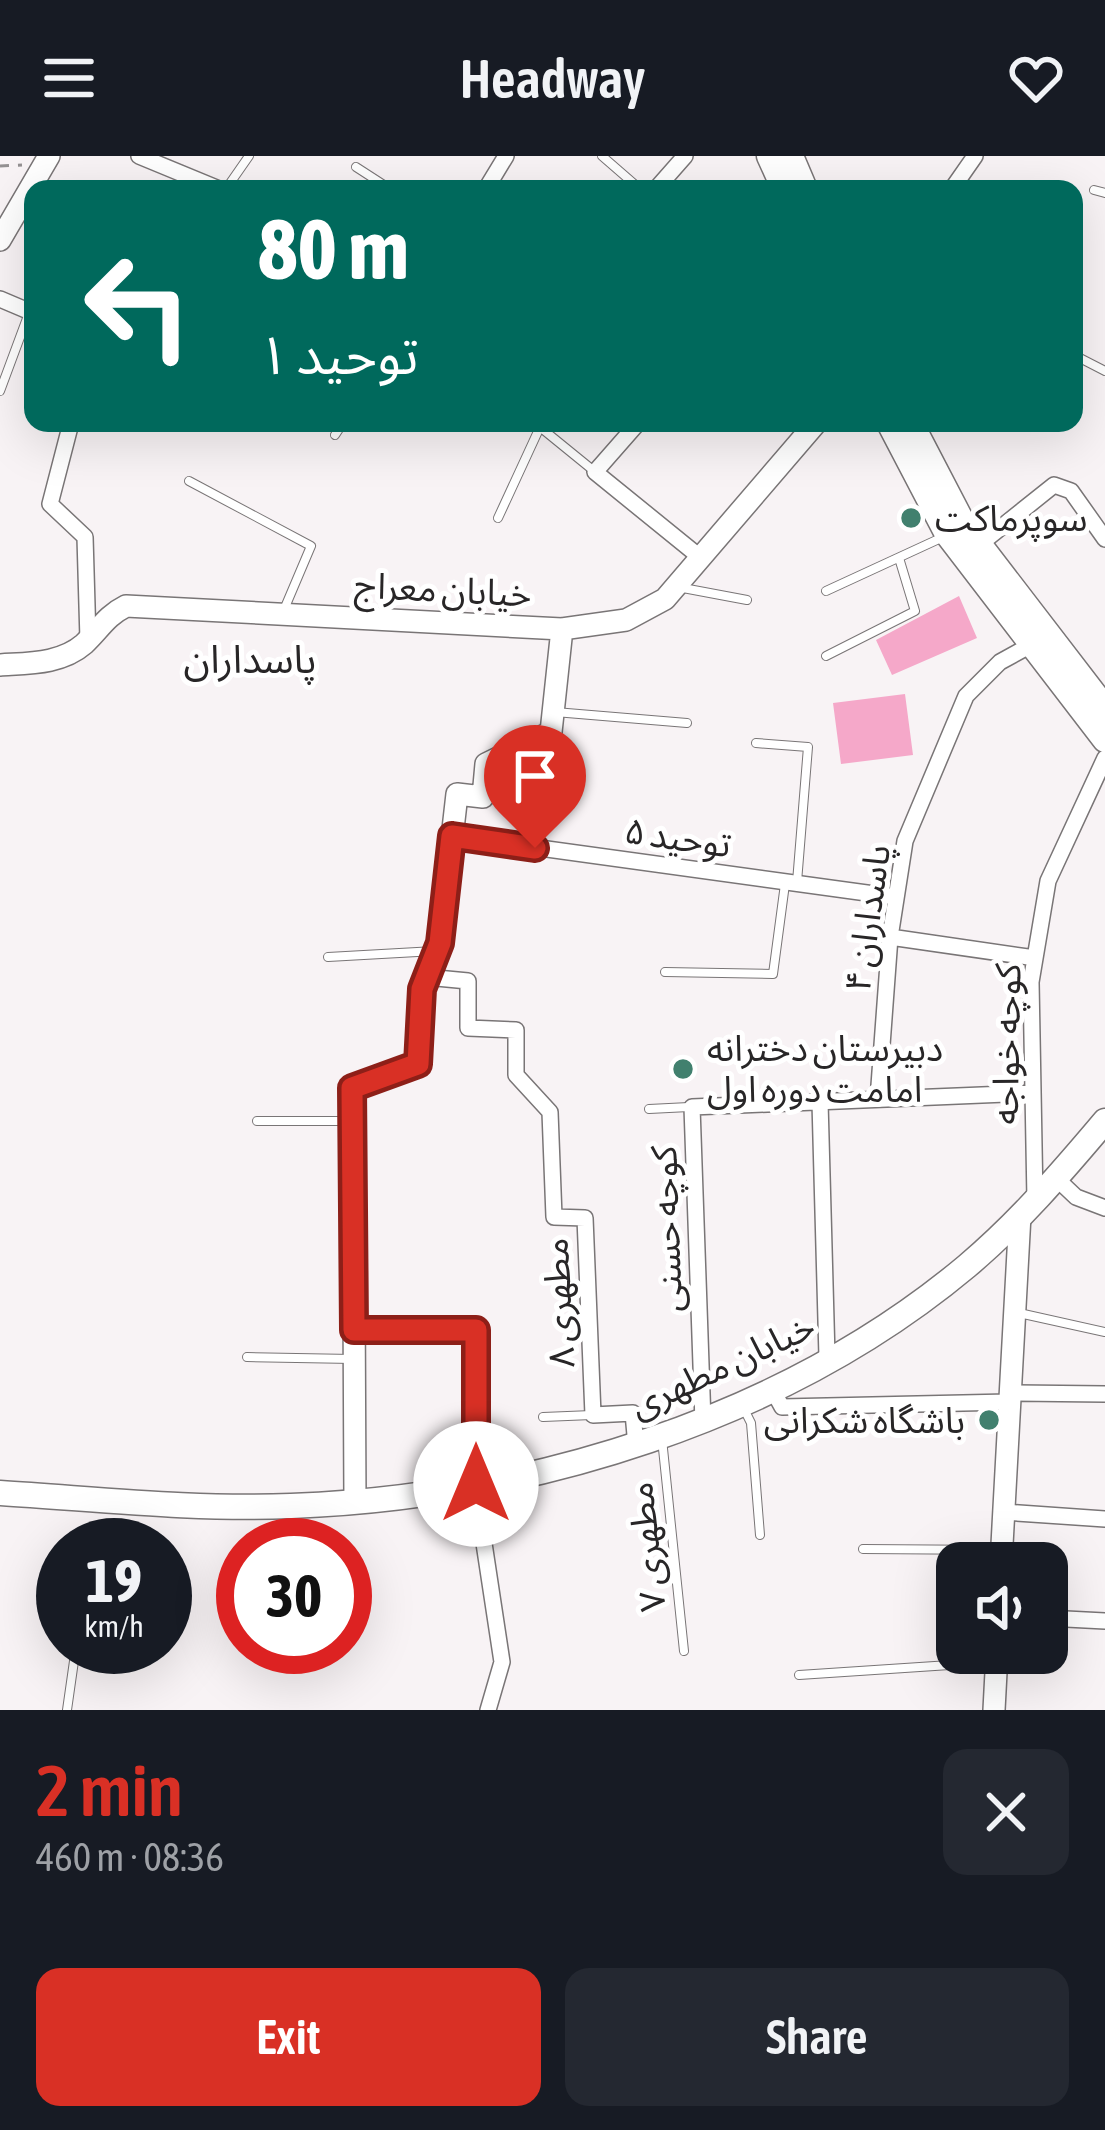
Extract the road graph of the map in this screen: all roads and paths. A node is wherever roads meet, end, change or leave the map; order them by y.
1 (139, 156) edge
2 (248, 156) edge
3 (602, 156) edge
4 (685, 156) edge
5 (47, 160) edge
6 (0, 166) edge
7 (356, 167) dead end
8 (200, 180) edge
9 (230, 180) edge
10 (376, 180) edge
11 (630, 180) edge
12 (664, 180) edge
13 (24, 201) edge
14 (0, 240) edge
15 (24, 330) edge
16 (0, 392) edge
17 (68, 432) edge
18 (337, 432) edge
19 (535, 432) edge
20 (546, 432) edge
21 (630, 432) edge
22 (808, 432) edge
23 (895, 432) edge
24 (916, 432) edge
25 (335, 435) dead end
26 (595, 472) junction
27 (189, 481) dead end
28 (498, 518) dead end
29 (947, 533) junction
30 (1105, 538) edge
31 (979, 545) junction
32 (700, 558) junction
33 (899, 558) junction
34 (676, 586) junction
35 (826, 591) dead end
36 (747, 600) dead end
37 (282, 613) junction
38 (562, 629) junction
39 (88, 640) junction
40 (1031, 645) junction
41 (826, 656) dead end
42 (0, 665) edge
43 (1105, 708) edge
44 (553, 711) junction
45 (687, 723) dead end
46 (1105, 740) edge
47 (756, 743) dead end
48 (1105, 758) edge
49 (452, 836) junction
50 (791, 883) junction
51 (896, 898) junction
52 (890, 938) junction
53 (436, 951) junction
54 (328, 957) dead end
55 (1035, 958) junction
56 (665, 972) dead end
57 (427, 977) junction
58 (1034, 1093) junction
59 (878, 1099) junction
60 (820, 1102) junction
61 (692, 1107) junction
62 (649, 1109) dead end
63 (256, 1121) dead end
64 (353, 1121) junction
65 (1105, 1121) edge
66 (1057, 1179) junction
67 (1028, 1207) junction
68 (1105, 1208) edge
69 (1013, 1311) junction
70 (354, 1330) junction
71 (1105, 1332) edge
72 (248, 1357) dead end
73 (827, 1358) junction
74 (355, 1359) junction
75 (771, 1387) junction
76 (1105, 1394) edge
77 (1008, 1398) junction
78 (740, 1402) junction
79 (593, 1415) junction
80 (543, 1417) dead end
81 (703, 1422) junction
82 (662, 1438) junction
83 (636, 1446) junction
84 (476, 1484) junction
85 (0, 1493) edge
86 (356, 1502) junction
87 (1003, 1512) junction
88 (1105, 1519) edge
89 (760, 1534) dead end
90 (1002, 1542) edge
91 (862, 1549) dead end
92 (936, 1553) edge
93 (1068, 1619) edge
94 (1105, 1621) edge
95 (683, 1651) dead end
96 (936, 1663) edge
97 (72, 1674) edge
98 (995, 1674) edge
99 (799, 1675) dead end
100 (67, 1710) edge
101 (488, 1710) edge
102 (994, 1710) edge

1 - 8 street
2 - 9 lane
3 - 11 lane
4 - 12 street
5 - 6 path
7 - 10 lane
13 - 14 street
15 - 16 lane
17 - 39 street
18 - 25 lane
19 - 28 lane
20 - 26 lane
21 - 26 street
22 - 32 street, خیابان معراج
23 - 29 main road
24 - 31 main road
26 - 32 street
27 - 37 lane
29 - 33 lane
29 - 40 main road
30 - 31 street
31 - 43 main road
32 - 34 street, خیابان معراج
33 - 35 lane
33 - 41 lane
34 - 36 lane
34 - 38 street, خیابان معراج
37 - 38 street, خیابان معراج
37 - 39 street, خیابان معراج
38 - 44 street
39 - 42 street, خیابان معراج
40 - 46 main road
40 - 51 street, پاسداران ۴
44 - 45 lane
44 - 49 street
47 - 50 lane
48 - 55 street, کوچه خواجه
49 - 50 street, توحید ۵
49 - 53 street
50 - 51 street, توحید ۵
50 - 56 lane
51 - 52 street, پاسداران ۴
52 - 55 street
52 - 59 street, پاسداران ۴
53 - 54 lane
53 - 57 street
55 - 58 street, کوچه خواجه
57 - 64 street
57 - 79 street, مطهری ۸
58 - 59 street
58 - 67 street, کوچه خواجه
59 - 60 street
60 - 61 street
60 - 73 street
61 - 62 lane
61 - 81 street, کوچه حسنی
63 - 64 lane
64 - 70 street
65 - 66 main road, خیابان مطهری
66 - 67 main road, خیابان مطهری
66 - 68 street
67 - 69 street
67 - 73 main road, خیابان مطهری
69 - 71 lane
69 - 77 street
70 - 74 street
70 - 84 street
72 - 74 lane
73 - 75 main road, خیابان مطهری
74 - 86 street
75 - 77 street
75 - 78 main road, خیابان مطهری
76 - 77 street
77 - 87 street
78 - 81 main road, خیابان مطهری
78 - 89 lane
79 - 80 lane
79 - 83 street
81 - 82 main road, خیابان مطهری
82 - 83 main road, خیابان مطهری
82 - 95 lane, مطهری ۷
83 - 84 main road, خیابان مطهری
84 - 86 main road, خیابان مطهری
84 - 101 street
85 - 86 main road, خیابان مطهری
87 - 88 street
87 - 90 street
91 - 92 lane
93 - 94 street
96 - 99 lane
97 - 100 lane
98 - 102 street

